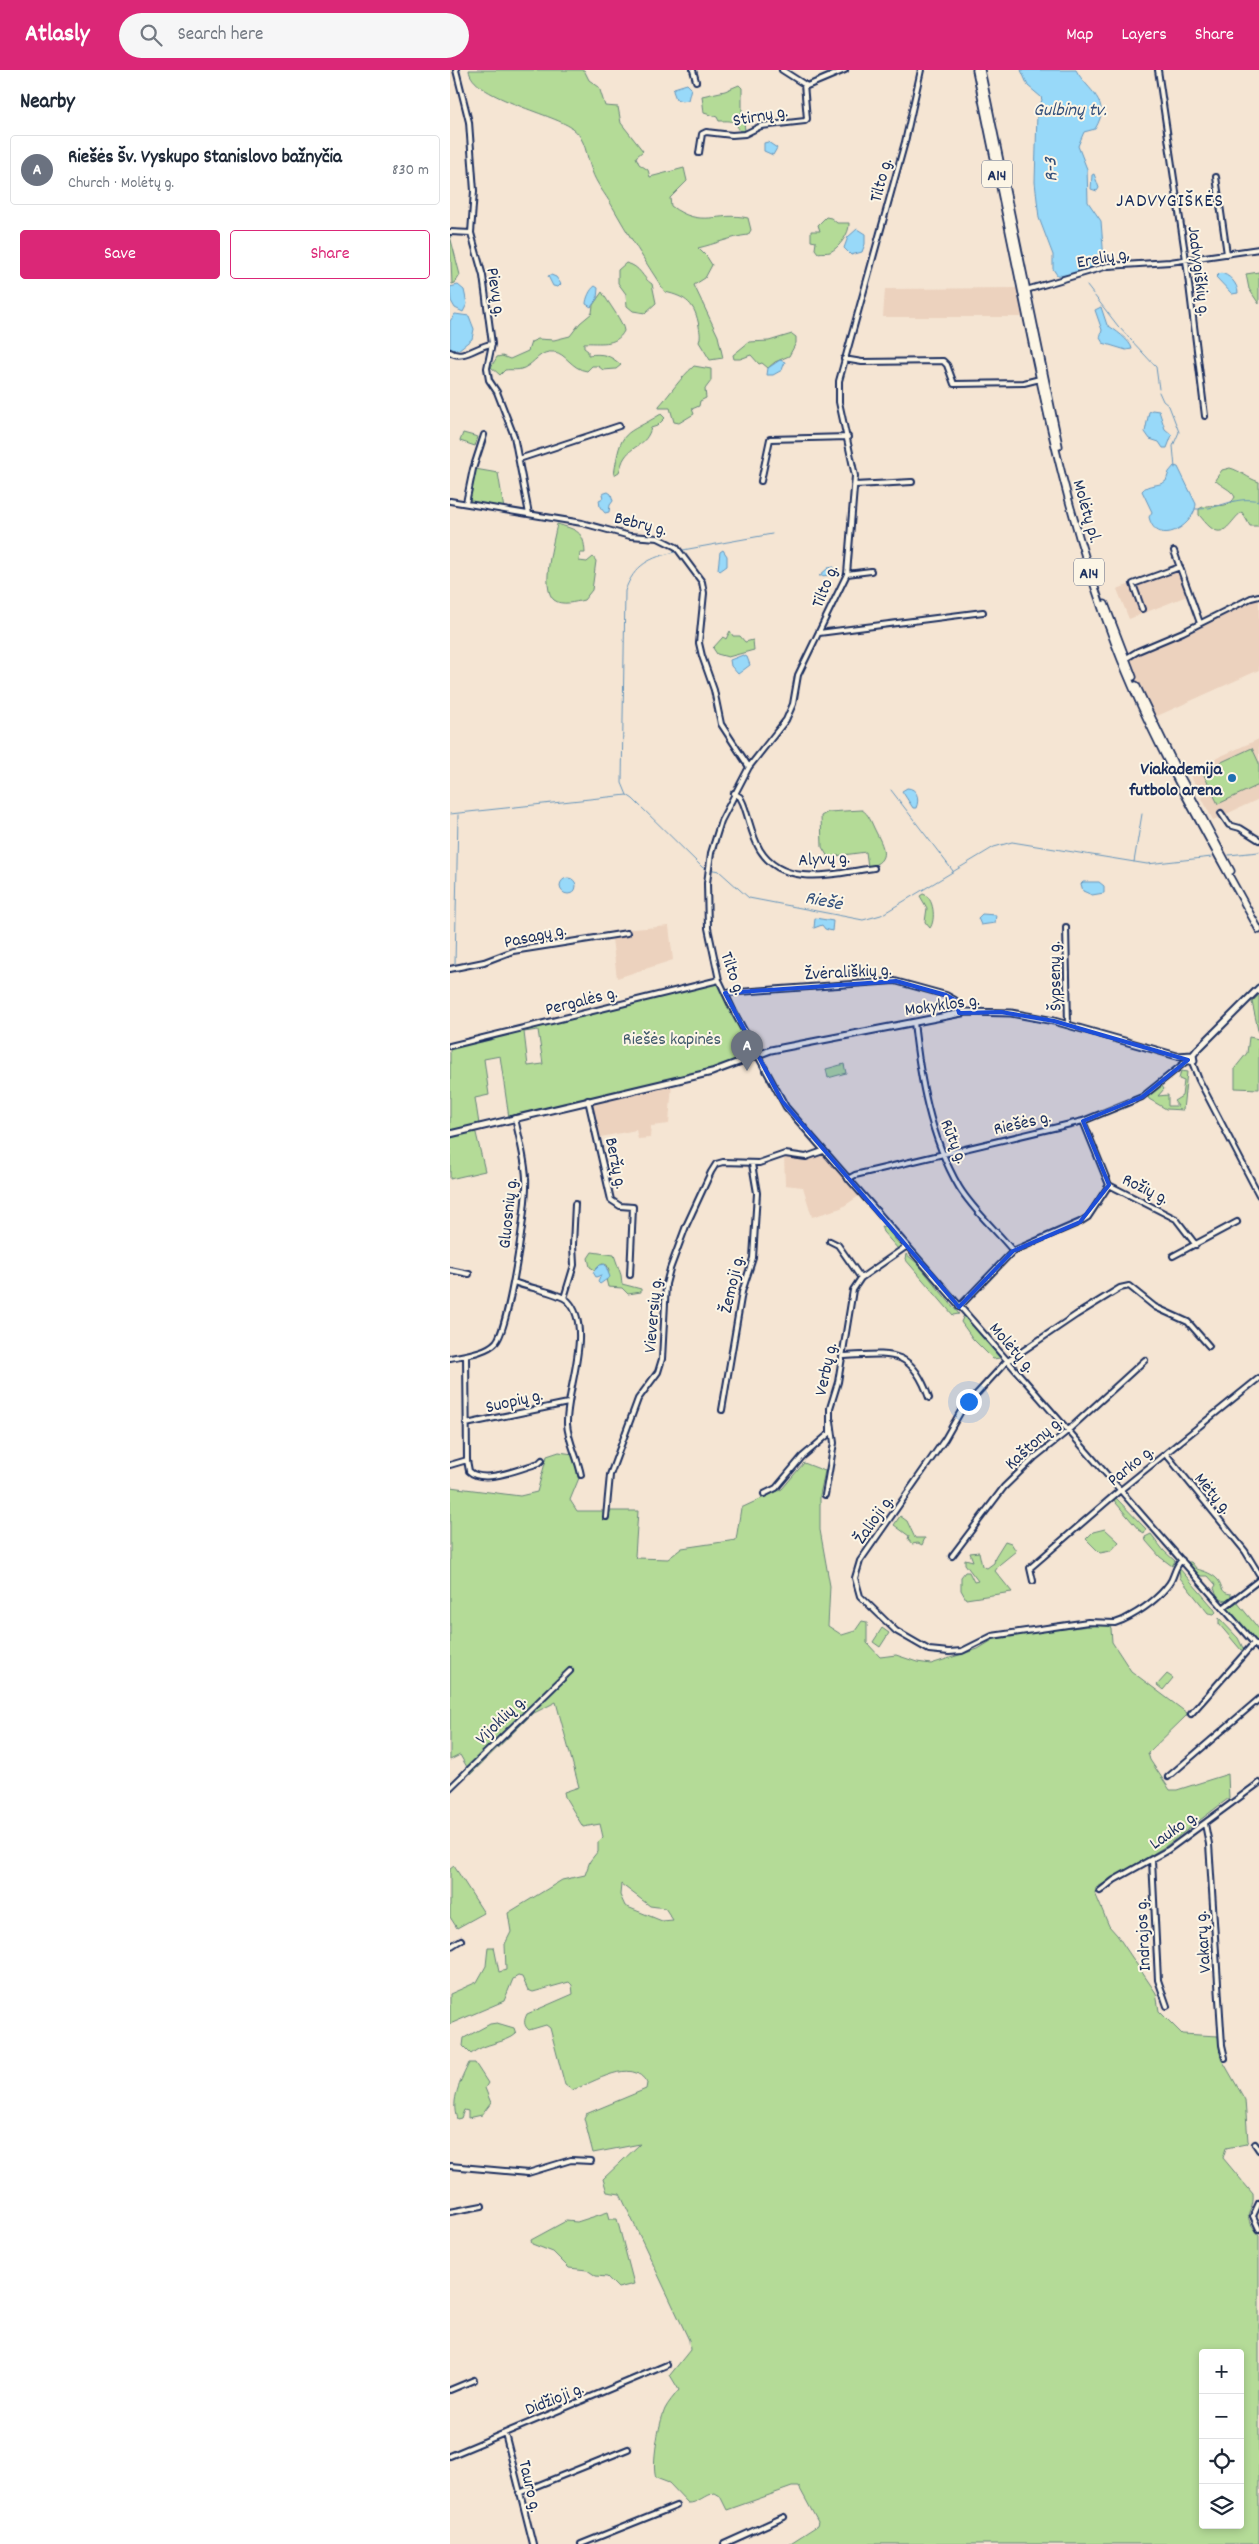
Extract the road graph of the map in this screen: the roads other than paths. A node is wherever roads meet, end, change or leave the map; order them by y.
1 (456, 70) edge
2 (693, 70) edge
3 (782, 70) edge
4 (844, 70) edge
5 (921, 70) edge
6 (976, 70) edge
7 (980, 70) edge
8 (1158, 70) edge
9 (696, 80) dead end
10 (804, 84) junction
11 (699, 153) dead end
12 (1216, 178) dead end
13 (450, 232) edge
14 (471, 233) junction
15 (1259, 249) edge
16 (1227, 254) junction
17 (1186, 260) junction
18 (1026, 290) junction
19 (492, 344) junction
20 (450, 352) edge
21 (844, 359) junction
22 (1040, 379) junction
23 (1205, 416) dead end
24 (620, 426) dead end
25 (484, 435) dead end
26 (848, 437) junction
27 (519, 459) junction
28 (760, 481) dead end
29 (912, 482) dead end
30 (855, 485) junction
31 (450, 501) edge
32 (466, 503) junction
33 (529, 514) junction
34 (1174, 551) dead end
35 (1180, 567) junction
36 (871, 571) dead end
37 (847, 574) junction
38 (1259, 596) edge
39 (1142, 609) dead end
40 (983, 612) dead end
41 (1200, 623) junction
42 (819, 632) junction
43 (1125, 659) junction
44 (749, 767) junction
45 (734, 793) junction
46 (1221, 813) dead end
47 (1259, 840) edge
48 (874, 868) dead end
49 (1259, 923) edge
50 (1066, 927) dead end
51 (1259, 930) edge
52 (626, 933) dead end
53 (450, 969) edge
54 (719, 980) junction
55 (1259, 988) edge
56 (725, 993) junction
57 (959, 1013) junction
58 (914, 1022) junction
59 (1068, 1025) junction
60 (450, 1046) edge
61 (758, 1056) junction
62 (1190, 1059) junction
63 (588, 1100) junction
64 (515, 1118) junction
65 (1083, 1121) junction
66 (450, 1134) edge
67 (823, 1151) junction
68 (944, 1154) junction
69 (752, 1164) junction
70 (848, 1179) junction
71 (1109, 1185) junction
72 (1259, 1196) edge
73 (575, 1204) dead end
74 (1238, 1222) dead end
75 (830, 1241) dead end
76 (1196, 1244) junction
77 (907, 1246) junction
78 (1013, 1251) junction
79 (1174, 1256) dead end
80 (450, 1270) edge
81 (469, 1274) dead end
82 (630, 1274) dead end
83 (861, 1278) junction
84 (514, 1282) junction
85 (564, 1298) junction
86 (960, 1307) junction
87 (1209, 1346) dead end
88 (466, 1354) junction
89 (842, 1356) junction
90 (450, 1358) edge
91 (1145, 1360) dead end
92 (1008, 1361) junction
93 (1259, 1378) edge
94 (930, 1398) dead end
95 (568, 1403) junction
96 (722, 1410) dead end
97 (830, 1420) junction
98 (466, 1424) junction
99 (1067, 1429) junction
100 (1166, 1454) junction
101 (467, 1460) junction
102 (542, 1460) dead end
103 (450, 1464) edge
104 (581, 1475) dead end
105 (1120, 1490) junction
106 (764, 1494) dead end
107 (825, 1495) dead end
108 (606, 1516) dead end
109 (952, 1556) dead end
110 (1182, 1560) junction
111 (1259, 1574) edge
112 (1259, 1580) edge
113 (1033, 1582) dead end
114 (1223, 1608) junction
115 (1254, 1643) junction
116 (1259, 1649) edge
117 (570, 1671) dead end
118 (1259, 1699) edge
119 (1191, 1714) dead end
120 (1168, 1777) dead end
121 (1259, 1784) edge
122 (450, 1788) edge
123 (1205, 1824) junction
124 (1152, 1860) junction
125 (1100, 1891) dead end
126 (462, 1940) dead end
127 (450, 1947) edge
128 (1167, 2006) dead end
129 (1225, 2058) dead end
130 (1255, 2144) dead end
131 (1259, 2150) edge
132 (591, 2161) dead end
133 (450, 2166) edge
134 (1259, 2203) edge
135 (482, 2206) dead end
136 (450, 2212) edge
137 (1259, 2229) edge
138 (668, 2365) dead end
139 (474, 2380) dead end
140 (450, 2390) edge
141 (505, 2433) junction
142 (628, 2449) dead end
143 (450, 2456) edge
144 (518, 2493) junction
145 (676, 2506) dead end
146 (784, 2517) dead end
147 (532, 2544) edge
148 (581, 2544) edge
149 (724, 2544) edge

1 - 14 street, Pievų g.
2 - 9 street
3 - 10 street
4 - 10 street
5 - 21 street, Tilto g.
6 - 22 highway, Molėtų pl. / A14
7 - 18 highway, Molėtų pl. / A14
8 - 17 street, Jadvygiškių g.
10 - 11 street, Stirnų g.
12 - 16 street
13 - 14 street
14 - 19 street, Pievų g.
15 - 16 street, Erelių g,
16 - 17 street, Erelių g,
17 - 18 street, Erelių g,
17 - 23 street, Jadvygiškių g.
18 - 43 highway, Molėtų pl. / A14
19 - 20 street
19 - 27 street, Pievų g.
21 - 22 street
21 - 26 street, Tilto g.
22 - 51 highway, Molėtų pl. / A14
24 - 27 street
25 - 32 street
26 - 28 street
26 - 30 street, Tilto g.
27 - 33 street, Pievų g.
29 - 30 street
30 - 37 street, Tilto g.
31 - 32 street, Bebrų g.
32 - 33 street, Bebrų g.
33 - 44 street, Bebrų g.
34 - 35 street
35 - 39 street
35 - 41 street
36 - 37 street
37 - 42 street, Tilto g.
38 - 41 street
40 - 42 street
41 - 43 street
42 - 44 street, Tilto g.
43 - 49 highway, Molėtų pl. / A14
44 - 45 street, Tilto g.
45 - 48 street, Alyvų g.
45 - 54 street, Tilto g.
46 - 47 street
50 - 59 street, Šypsenų g.
52 - 53 street, Pasagų g.
54 - 56 street, Tilto g.
54 - 60 street, Pergalės g.
55 - 62 main road
56 - 57 street, Žvėrališkių g.
56 - 61 street, Tilto g.
57 - 58 main road, Mokyklos g.
57 - 59 main road, Mokyklos g.
58 - 61 main road, Mokyklos g.
58 - 68 street, Rūtų g.
59 - 62 main road, Mokyklos g.
61 - 63 main road, Mokyklos g.
61 - 67 street, Molėtų g.
62 - 65 street, Riešės g.
62 - 72 street
63 - 64 main road, Mokyklos g.
63 - 82 street, Beržų g.
64 - 66 main road
64 - 84 street, Gluosnių g.
65 - 68 street, Riešės g.
65 - 71 street, Rožių g.
67 - 69 street, Vieversių g.
67 - 70 street, Molėtų g.
68 - 70 street, Riešės g.
68 - 78 street, Rūtų g.
69 - 96 street, Žemoji g.
69 - 108 street, Vieversių g.
70 - 77 street, Molėtų g.
71 - 76 street, Rožių g.
71 - 78 street
73 - 85 street
74 - 76 street
75 - 83 street
76 - 79 street
77 - 83 street
77 - 86 street, Molėtų g.
78 - 86 street
80 - 81 street
83 - 89 street, Verbų g.
84 - 85 street
84 - 88 street, Gluosnių g.
85 - 95 street, Suopių g.
86 - 92 street, Molėtų g.
87 - 92 street, Žalioji g.
88 - 90 street, Gluosnių g.
88 - 98 street
89 - 94 street
89 - 97 street, Verbų g.
91 - 99 street, Kaštonų g.
92 - 99 street, Molėtų g.
92 - 110 street, Žalioji g.
93 - 100 street, Parko g.
95 - 98 street, Suopių g.
95 - 104 street, Suopių g.
97 - 106 street, Verbų g.
97 - 107 street
98 - 101 street
99 - 105 street, Molėtų g.
99 - 109 street, Kaštonų g.
100 - 105 street, Parko g.
100 - 111 street, Mėtų g.
101 - 102 street
101 - 103 street
105 - 110 street, Molėtų g.
105 - 113 street, Parko g.
110 - 114 street, Molėtų g.
112 - 114 street
114 - 115 street, Molėtų g.
115 - 116 street, Molėtų g.
115 - 119 street
117 - 122 street, Vijoklių g.
118 - 120 street
121 - 123 street, Lauko g.
123 - 124 street, Lauko g.
123 - 129 street, Vakarų g.
124 - 125 street, Lauko g.
124 - 128 street, Indrajos g.
126 - 127 street
130 - 131 street
132 - 133 street
134 - 137 street
135 - 136 street
138 - 141 street, Didžioji g.
139 - 140 street
141 - 143 street, Didžioji g.
141 - 144 street, Tauro g.
142 - 144 street
144 - 147 street, Tauro g.
145 - 148 street
146 - 149 street

